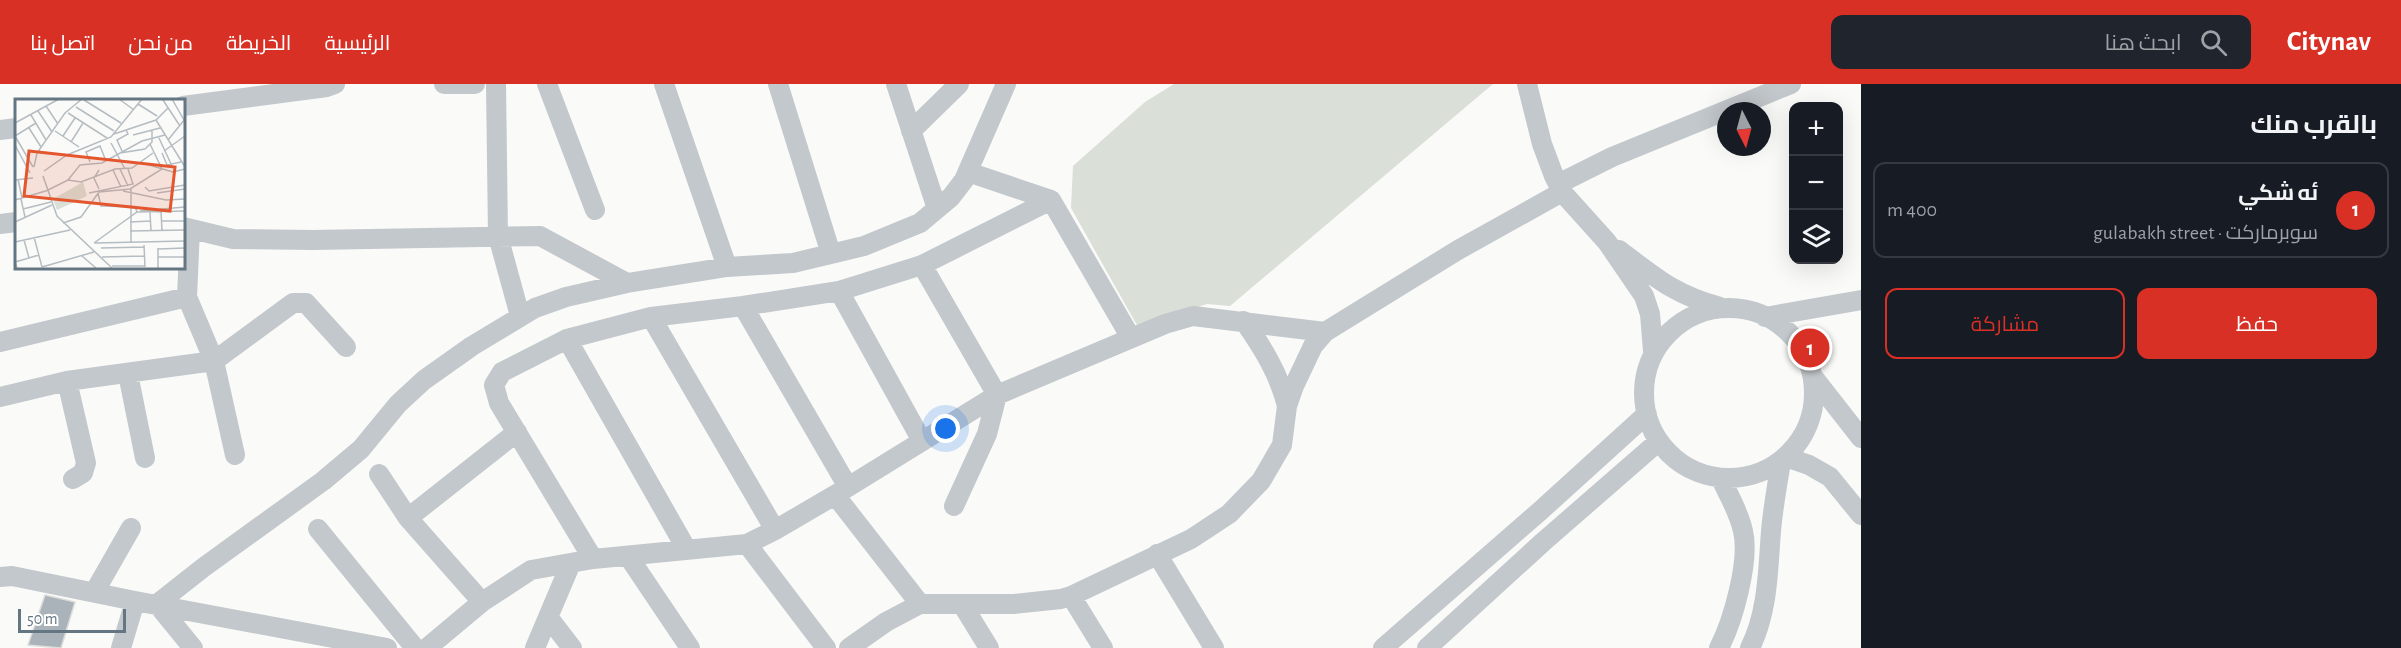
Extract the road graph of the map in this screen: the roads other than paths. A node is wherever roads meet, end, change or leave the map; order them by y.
1 (335, 84) edge
2 (444, 84) edge
3 (475, 84) edge
4 (496, 84) edge
5 (540, 84) edge
6 (548, 84) edge
7 (664, 84) edge
8 (778, 84) edge
9 (896, 84) edge
10 (959, 84) edge
11 (1006, 84) edge
12 (1527, 84) edge
13 (1791, 84) edge
14 (184, 106) edge
15 (15, 128) edge
16 (0, 130) edge
17 (911, 131) junction
18 (968, 172) junction
19 (1560, 188) junction
20 (1051, 200) junction
21 (937, 208) junction
22 (595, 210) dead end
23 (15, 222) edge
24 (0, 224) edge
25 (186, 228) edge
26 (498, 236) junction
27 (1607, 242) junction
28 (831, 254) junction
29 (922, 265) junction
30 (727, 267) junction
31 (627, 283) junction
32 (839, 291) junction
33 (187, 297) junction
34 (1861, 300) edge
35 (743, 306) junction
36 (1722, 308) junction
37 (520, 316) junction
38 (651, 317) junction
39 (1766, 317) junction
40 (1244, 321) junction
41 (1325, 332) junction
42 (1131, 338) junction
43 (567, 339) junction
44 (0, 342) edge
45 (346, 347) dead end
46 (1653, 351) junction
47 (214, 361) junction
48 (128, 374) junction
49 (1814, 378) junction
50 (67, 381) junction
51 (997, 395) junction
52 (0, 397) edge
53 (1287, 406) junction
54 (1647, 414) junction
55 (518, 432) junction
56 (1860, 434) edge
57 (922, 441) junction
58 (1659, 441) junction
59 (235, 454) dead end
60 (145, 458) dead end
61 (1783, 460) junction
62 (379, 474) dead end
63 (73, 478) dead end
64 (1721, 479) junction
65 (842, 491) junction
66 (954, 506) dead end
67 (1861, 515) edge
68 (408, 518) junction
69 (131, 528) dead end
70 (318, 529) dead end
71 (775, 530) junction
72 (747, 544) junction
73 (687, 550) junction
74 (1157, 554) junction
75 (627, 556) junction
76 (592, 559) junction
77 (571, 562) junction
78 (0, 577) edge
79 (95, 591) junction
80 (1071, 596) junction
81 (135, 601) junction
82 (482, 602) junction
83 (157, 604) junction
84 (920, 604) junction
85 (962, 604) junction
86 (549, 618) junction
87 (877, 640) edge
88 (121, 648) edge
89 (194, 648) edge
90 (387, 648) edge
91 (415, 648) edge
92 (427, 648) edge
93 (534, 648) edge
94 (572, 648) edge
95 (690, 648) edge
96 (826, 648) edge
97 (849, 648) edge
98 (989, 648) edge
99 (1103, 648) edge
100 (1214, 648) edge
101 (1383, 648) edge
102 (1427, 648) edge
103 (1719, 648) edge
104 (1750, 648) edge

1 - 14 street
2 - 3 street
4 - 26 street
5 - 6 street
6 - 22 street
7 - 30 street
8 - 28 street
9 - 17 street
10 - 17 street
11 - 18 street
12 - 19 street
13 - 19 street
15 - 16 street
17 - 21 street
18 - 20 street
18 - 21 street
19 - 27 street
19 - 41 street
20 - 29 street
20 - 42 street
21 - 28 street
23 - 24 street
25 - 26 street
25 - 33 street
26 - 31 street
26 - 37 street
27 - 36 street
27 - 46 street
28 - 30 street
29 - 32 street
29 - 51 street
30 - 31 street
31 - 37 street
32 - 35 street
32 - 57 street
33 - 44 street
33 - 47 street
34 - 39 street
35 - 38 street
35 - 65 street
36 - 39 street
36 - 46 street
37 - 83 street
38 - 43 street
38 - 71 street
39 - 49 street
40 - 41 street
40 - 42 street
40 - 53 street
41 - 53 street
42 - 51 street
43 - 55 street
43 - 73 street
45 - 47 street
46 - 54 street
47 - 48 street
47 - 59 street
48 - 50 street
48 - 60 street
49 - 56 street
49 - 61 street
50 - 52 street
50 - 63 street
51 - 57 street
51 - 66 street
53 - 74 street
54 - 58 street
54 - 101 street
55 - 68 street
55 - 76 street
57 - 65 street
58 - 64 street
58 - 102 street
61 - 64 street
61 - 67 street
61 - 104 street
62 - 68 street
64 - 103 street
65 - 71 street
65 - 84 street
68 - 82 street
69 - 79 street
70 - 91 street
71 - 72 street
72 - 73 street
72 - 96 street
73 - 75 street
74 - 80 street
74 - 100 street
75 - 76 street
75 - 95 street
76 - 77 street
77 - 82 street
77 - 86 street
78 - 79 street
79 - 81 street
80 - 85 street
80 - 99 street
81 - 83 street
81 - 88 street
82 - 92 street
83 - 89 street
83 - 90 street
84 - 85 street
84 - 87 street
85 - 98 street
86 - 93 street
86 - 94 street
87 - 97 street

